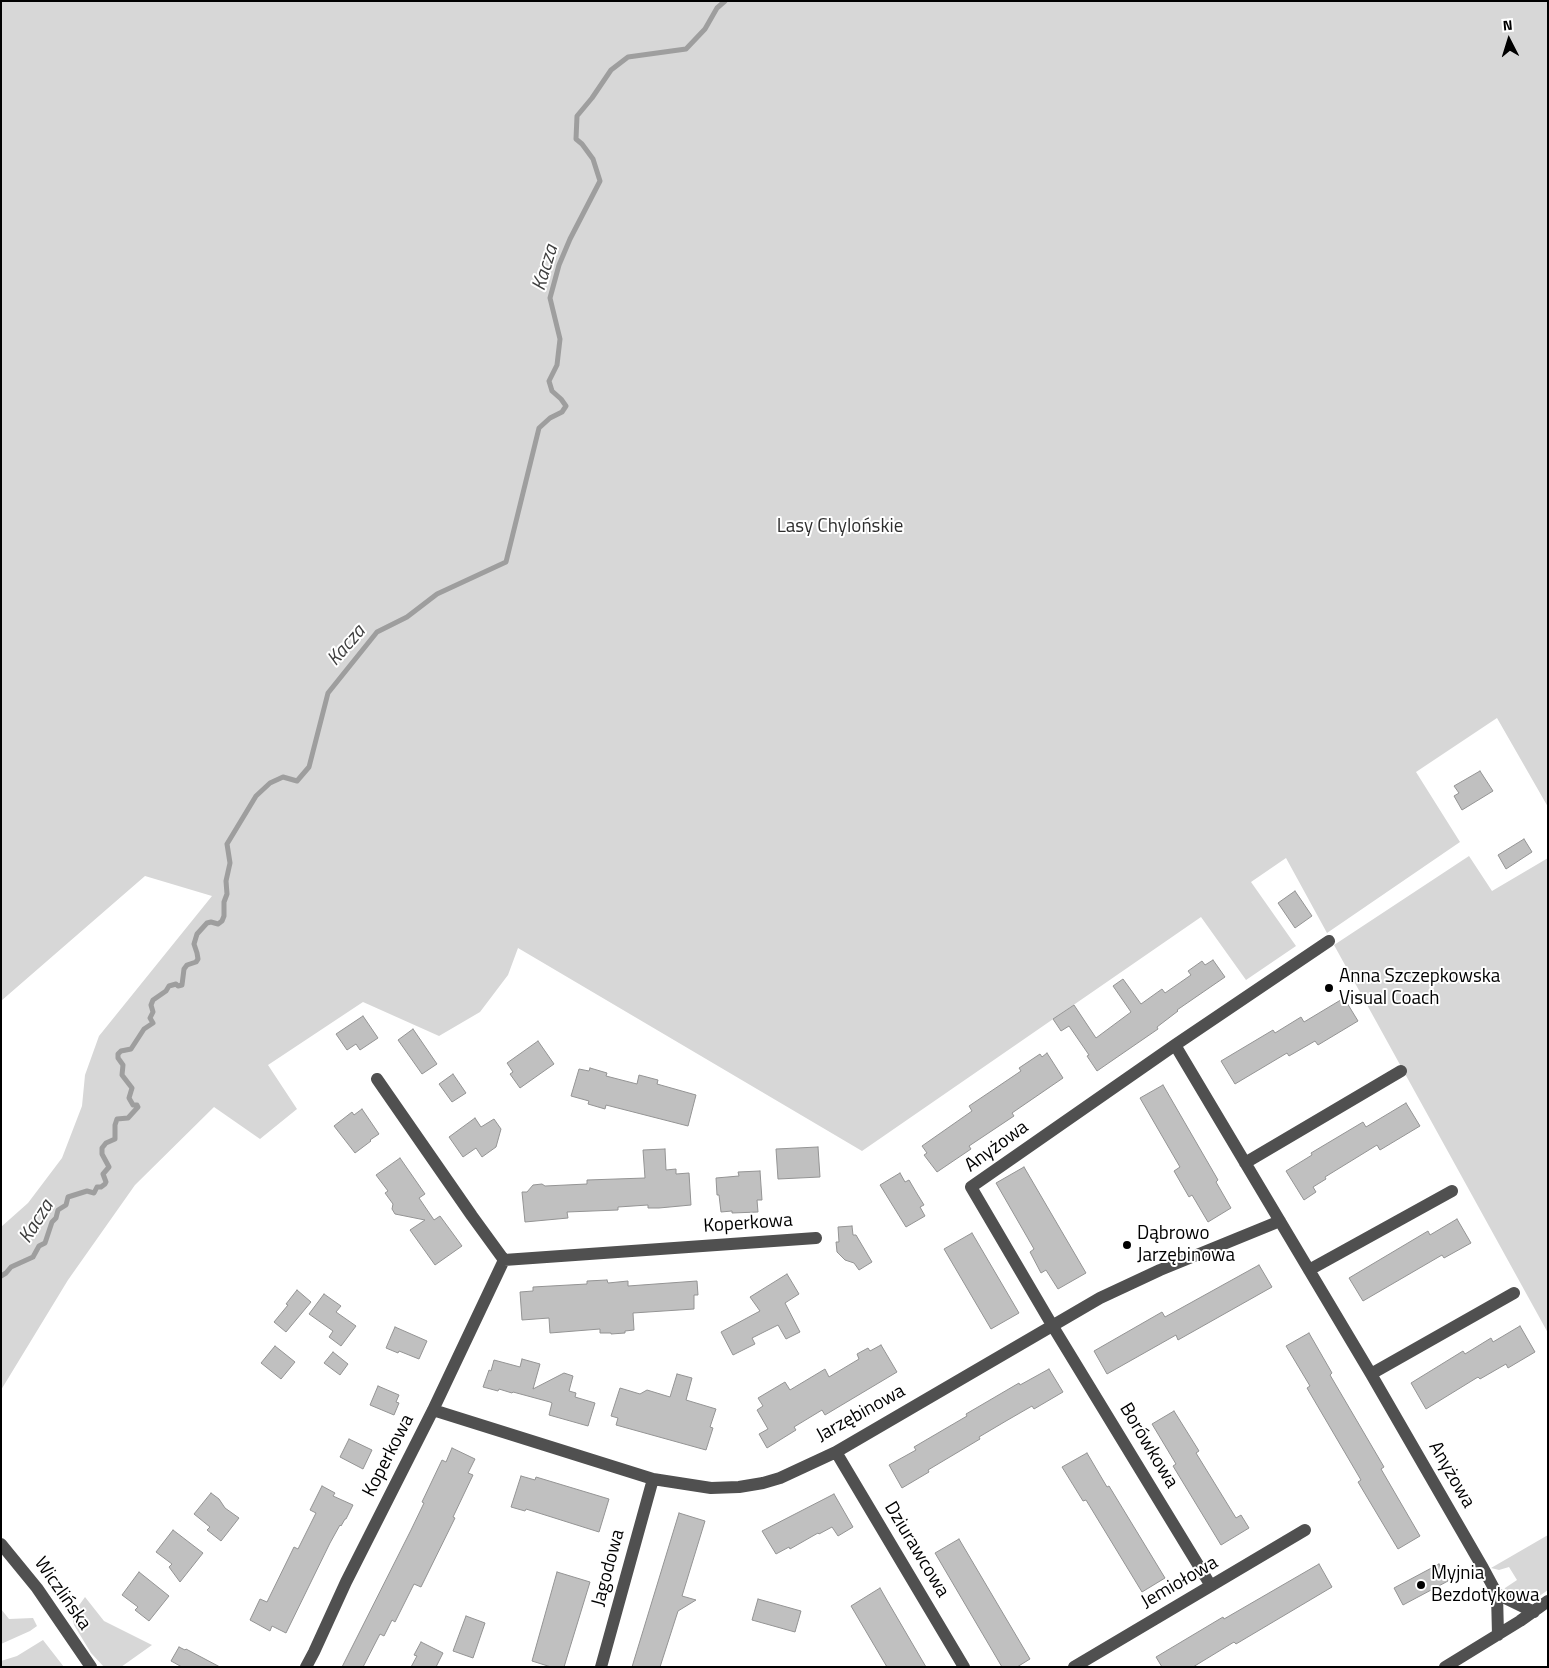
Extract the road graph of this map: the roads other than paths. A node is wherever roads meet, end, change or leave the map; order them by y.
1 (1329, 941) dead end
2 (1175, 1044) junction
3 (1401, 1071) dead end
4 (378, 1079) dead end
5 (1245, 1163) junction
6 (1452, 1191) dead end
7 (1280, 1221) junction
8 (816, 1238) dead end
9 (504, 1260) junction
10 (1309, 1270) junction
11 (1514, 1293) dead end
12 (1052, 1325) junction
13 (1371, 1374) junction
14 (433, 1410) junction
15 (836, 1452) junction
16 (653, 1479) junction
17 (1305, 1530) dead end
18 (1, 1544) edge
19 (1211, 1586) junction
20 (1497, 1594) junction
21 (1548, 1601) edge
22 (1534, 1612) junction
23 (1498, 1634) junction
24 (91, 1667) edge
25 (306, 1667) edge
26 (601, 1667) edge
27 (964, 1667) edge
28 (1074, 1667) edge
29 (1445, 1667) edge

1 - 2 street, Anyżowa
2 - 5 street, Anyżowa
2 - 12 street, Anyżowa
3 - 5 street
4 - 9 street
5 - 7 street, Anyżowa
6 - 10 street
7 - 10 street, Anyżowa
7 - 12 street, Jarzębinowa
8 - 9 street, Koperkowa
9 - 14 street, Koperkowa
10 - 13 street, Anyżowa
11 - 13 street
12 - 15 street, Jarzębinowa
12 - 19 street, Borówkowa
13 - 20 street, Anyżowa
14 - 16 street, Jarzębinowa
14 - 25 street, Koperkowa
15 - 16 street, Jarzębinowa
15 - 27 street, Dziurawcowa
16 - 26 street, Jagodowa
17 - 19 street, Jemiołowa
18 - 24 street, Wiczlińska
19 - 28 street, Jemiołowa
20 - 22 street
20 - 23 street
21 - 22 street
22 - 23 street
23 - 29 street

